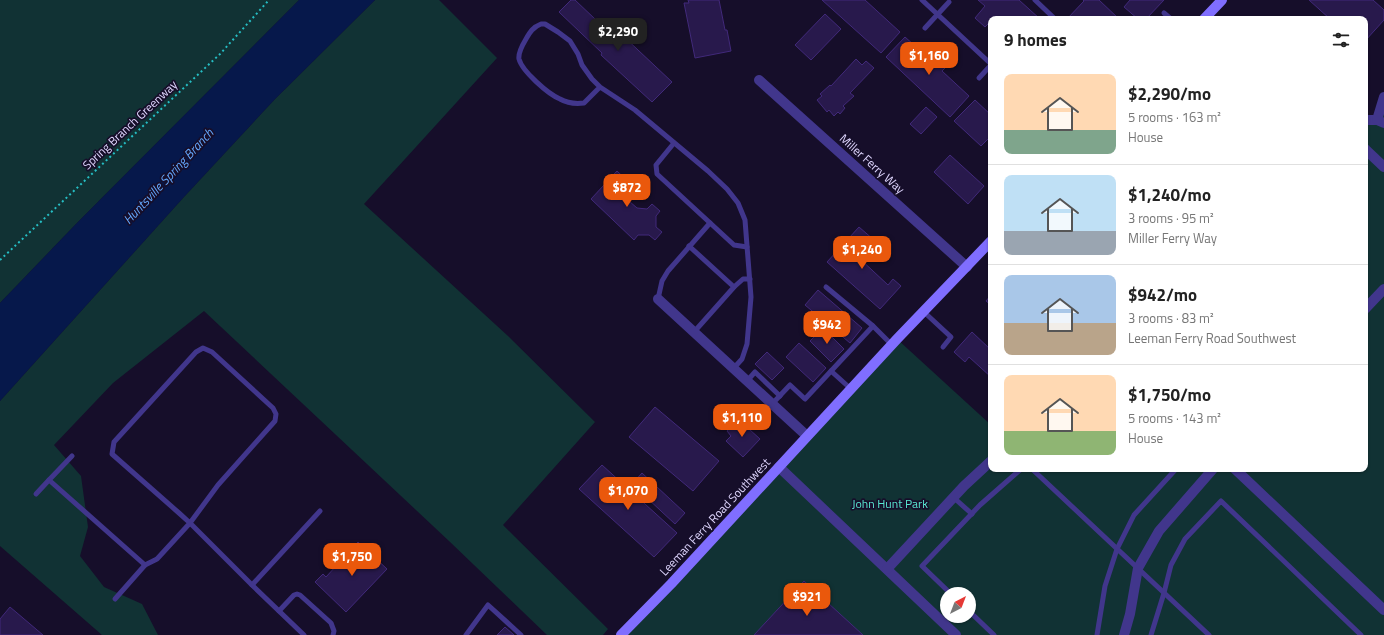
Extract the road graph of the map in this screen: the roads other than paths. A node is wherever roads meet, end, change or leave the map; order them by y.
1 (923, 0) edge
2 (1035, 0) edge
3 (1222, 0) edge
4 (949, 2) dead end
5 (1164, 13) dead end
6 (937, 14) junction
7 (1052, 16) edge
8 (1168, 16) edge
9 (1207, 16) edge
10 (925, 28) dead end
11 (988, 61) edge
12 (988, 68) edge
13 (979, 78) dead end
14 (759, 80) dead end
15 (600, 87) junction
16 (1384, 97) edge
17 (1368, 120) edge
18 (1380, 122) edge
19 (674, 143) junction
20 (1368, 152) edge
21 (1384, 167) edge
22 (710, 223) junction
23 (988, 244) edge
24 (689, 246) junction
25 (747, 247) junction
26 (967, 267) junction
27 (750, 279) junction
28 (734, 287) junction
29 (826, 287) dead end
30 (1384, 289) edge
31 (658, 299) joint
32 (1368, 306) edge
33 (924, 312) junction
34 (873, 326) junction
35 (694, 332) junction
36 (892, 344) junction
37 (943, 347) dead end
38 (734, 368) junction
39 (831, 371) junction
40 (747, 381) junction
41 (851, 389) junction
42 (780, 396) junction
43 (772, 404) junction
44 (807, 436) junction
45 (72, 456) dead end
46 (988, 464) edge
47 (779, 467) junction
48 (1018, 472) edge
49 (1035, 472) edge
50 (1173, 472) edge
51 (1210, 472) edge
52 (1238, 472) edge
53 (49, 480) junction
54 (36, 494) dead end
55 (953, 497) junction
56 (320, 511) dead end
57 (972, 514) junction
58 (190, 523) junction
59 (1117, 549) junction
60 (145, 565) junction
61 (1138, 568) junction
62 (887, 569) junction
63 (252, 586) junction
64 (944, 587) edge
65 (1164, 593) junction
66 (115, 599) dead end
67 (1384, 610) edge
68 (279, 611) junction
69 (976, 618) edge
70 (304, 635) edge
71 (333, 635) edge
72 (466, 635) edge
73 (521, 635) edge
74 (621, 635) edge
75 (956, 635) edge
76 (994, 635) edge
77 (1097, 635) edge
78 (1124, 635) edge
79 (1151, 635) edge
80 (1209, 635) edge
81 (1361, 635) edge

1 - 6 lane
2 - 7 lane
3 - 9 street
4 - 6 lane
5 - 8 lane
6 - 10 lane
6 - 11 lane
12 - 13 lane
14 - 26 street, Miller Ferry Way
15 - 15 lane
15 - 19 lane
16 - 18 street
17 - 18 street
19 - 22 lane
19 - 25 lane
20 - 21 street
22 - 24 lane
22 - 25 lane
23 - 26 street, Leeman Ferry Road Southwest
24 - 28 lane
24 - 31 lane
25 - 27 lane
26 - 33 street, Leeman Ferry Road Southwest
27 - 28 lane
27 - 38 lane
28 - 35 lane
29 - 34 lane
30 - 32 street
31 - 35 street
33 - 36 street, Leeman Ferry Road Southwest
33 - 37 lane
34 - 36 lane
34 - 39 lane
35 - 38 street
36 - 41 street, Leeman Ferry Road Southwest
38 - 40 street
39 - 41 lane
39 - 42 lane
40 - 42 lane
40 - 43 street
41 - 44 street, Leeman Ferry Road Southwest
42 - 43 lane
43 - 44 street
44 - 47 street, Leeman Ferry Road Southwest
45 - 53 lane
46 - 55 street
47 - 62 street
47 - 74 street, Leeman Ferry Road Southwest
48 - 57 lane
49 - 59 lane
50 - 59 lane
51 - 61 street
52 - 67 street
53 - 54 lane
53 - 60 lane
55 - 57 lane
55 - 62 street
56 - 63 lane
57 - 64 lane
58 - 58 lane
58 - 60 lane
58 - 63 lane
59 - 61 lane
59 - 77 lane
60 - 66 lane
61 - 65 lane
61 - 78 street
62 - 75 street
63 - 68 lane
65 - 79 lane
65 - 80 lane
65 - 81 lane
68 - 70 lane
68 - 71 lane
69 - 76 lane
72 - 73 lane

